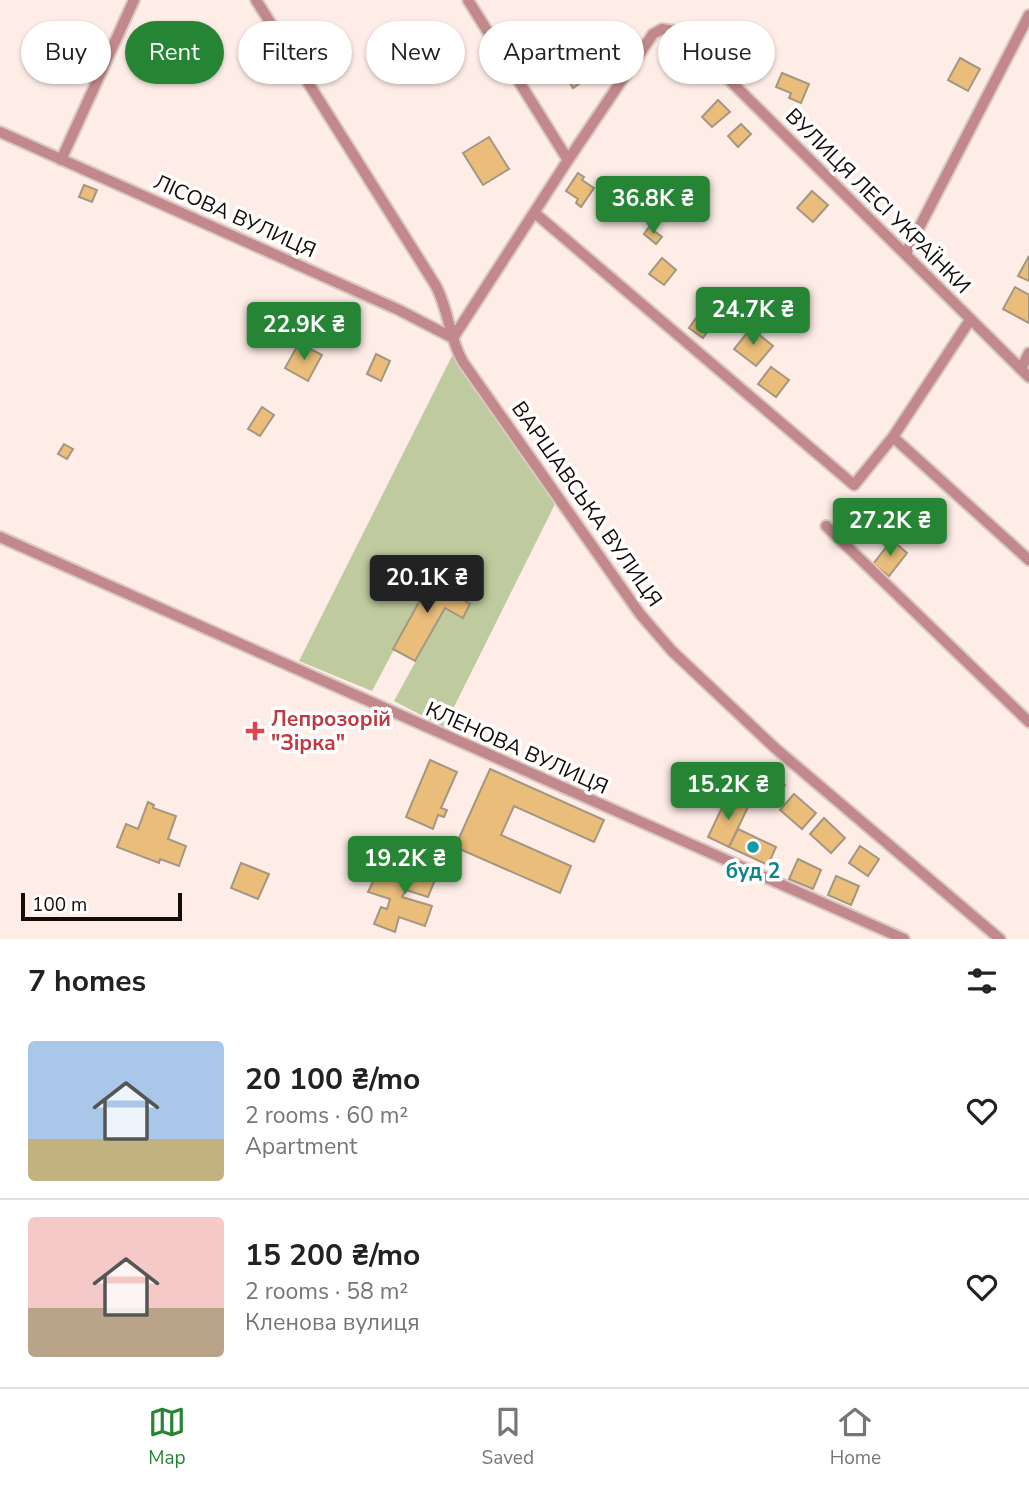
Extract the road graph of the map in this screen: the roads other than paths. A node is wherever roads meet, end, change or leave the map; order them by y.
1 (134, 0) edge
2 (256, 0) edge
3 (468, 0) edge
4 (1029, 15) edge
5 (0, 132) edge
6 (61, 160) junction
7 (568, 160) junction
8 (536, 214) junction
9 (905, 253) junction
10 (970, 320) junction
11 (453, 338) junction
12 (1029, 353) edge
13 (1025, 373) edge
14 (892, 437) junction
15 (826, 526) dead end
16 (0, 537) edge
17 (1029, 560) edge
18 (1029, 722) edge
19 (904, 939) edge
20 (1000, 939) edge

1 - 6 street
2 - 11 street, ВАРШАВСЬКА ВУЛИЦЯ
3 - 7 street
4 - 9 street
5 - 6 street, ЛІСОВА ВУЛИЦЯ
6 - 11 street, ЛІСОВА ВУЛИЦЯ
7 - 8 street
7 - 9 street, ВУЛИЦЯ ЛЕСІ УКРАЇНКИ
8 - 11 street
8 - 14 street
9 - 10 street, ВУЛИЦЯ ЛЕСІ УКРАЇНКИ
10 - 13 street, ВУЛИЦЯ ЛЕСІ УКРАЇНКИ
10 - 14 street
11 - 20 street, ВАРШАВСЬКА ВУЛИЦЯ
12 - 13 street
14 - 17 street
15 - 18 street
16 - 19 street, КЛЕНОВА ВУЛИЦЯ

